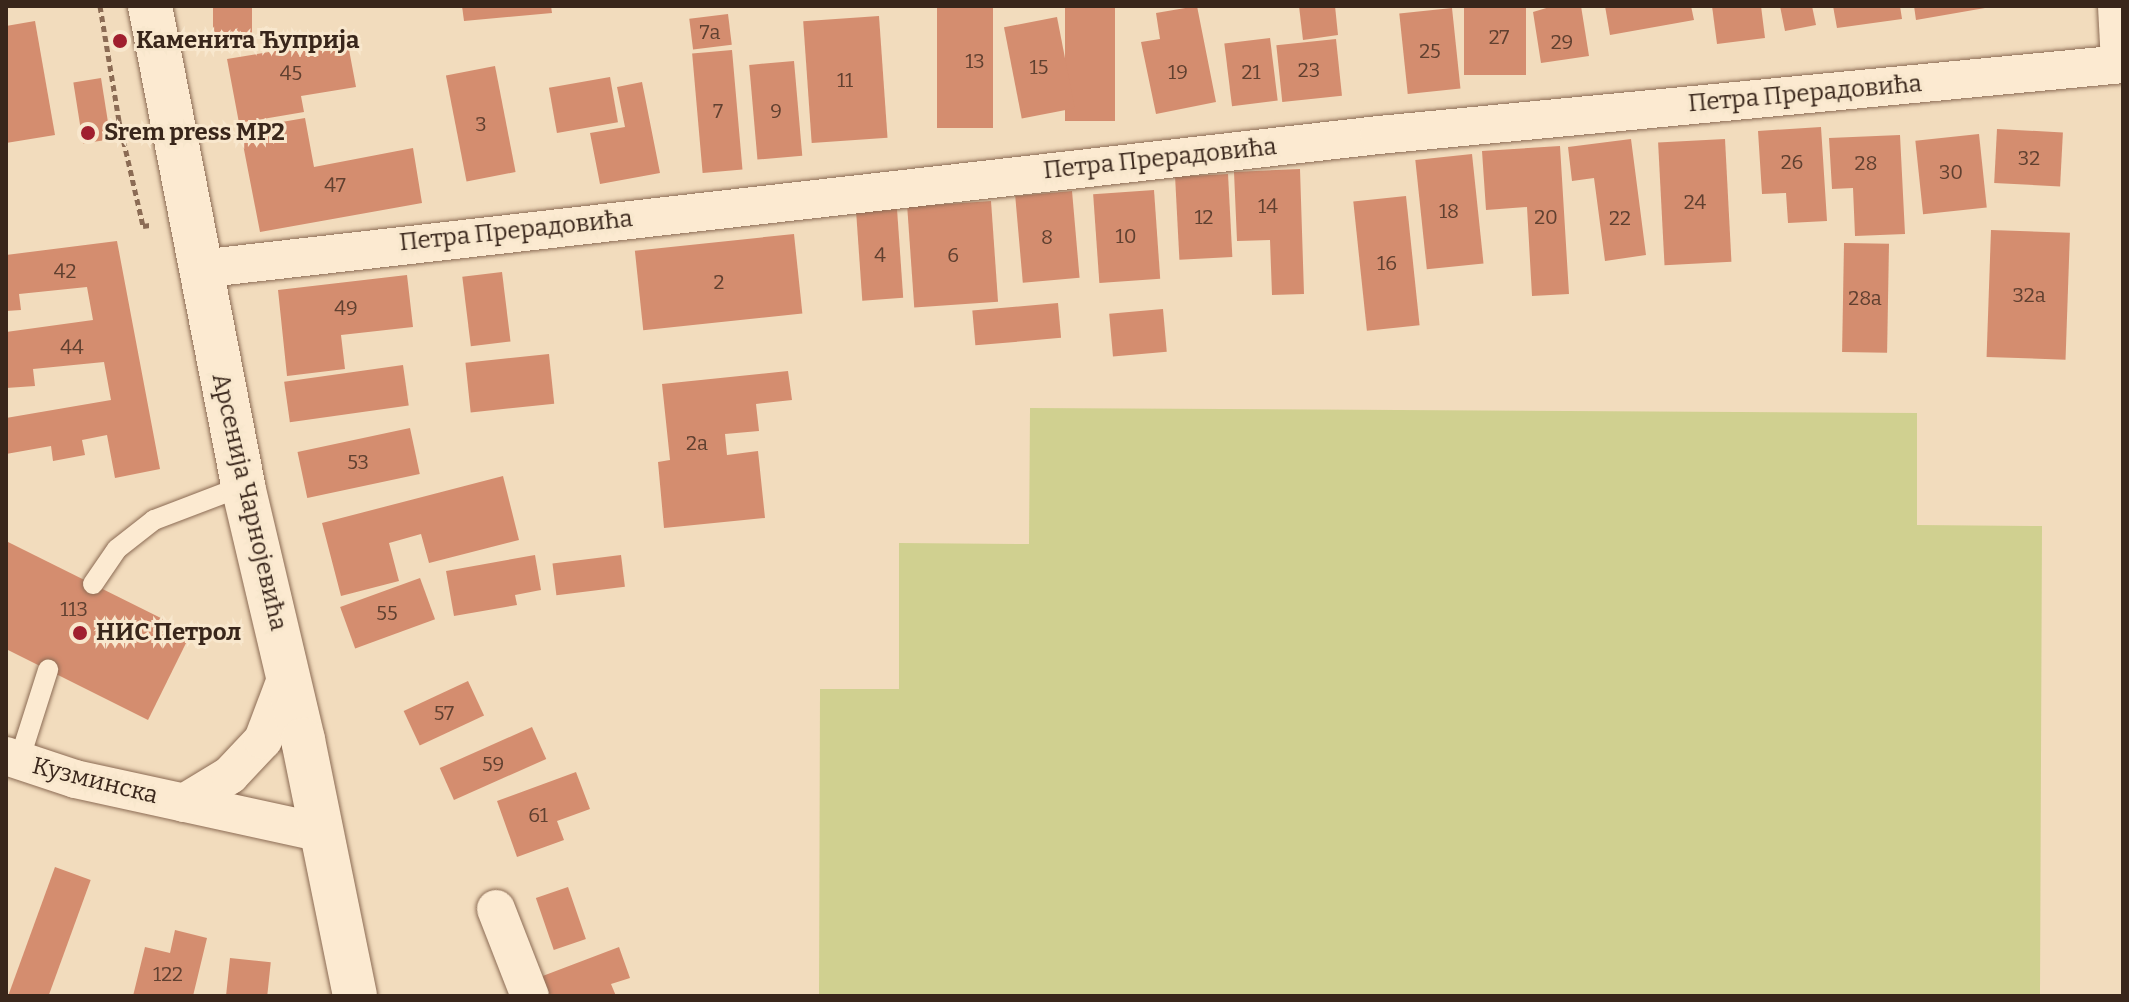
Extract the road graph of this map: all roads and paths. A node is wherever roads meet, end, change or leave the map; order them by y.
1 (150, 6) edge
2 (2117, 6) edge
3 (2122, 64) edge
4 (199, 269) junction
5 (243, 486) junction
6 (93, 584) dead end
7 (48, 670) dead end
8 (288, 674) junction
9 (12, 759) edge
10 (184, 803) junction
11 (322, 833) junction
12 (496, 909) dead end
13 (355, 996) edge
14 (530, 996) edge

1 - 4 main road, Арсенија Чарнојевића
2 - 3 street
3 - 4 street, Петра Прерадовића
4 - 5 main road, Арсенија Чарнојевића
5 - 6 lane
5 - 8 main road, Арсенија Чарнојевића
7 - 9 lane
8 - 10 street, Кузминска
8 - 11 main road, Арсенија Чарнојевића
9 - 10 street, Кузминска
10 - 11 street, Кузминска
11 - 13 main road, Арсенија Чарнојевића
12 - 14 street

